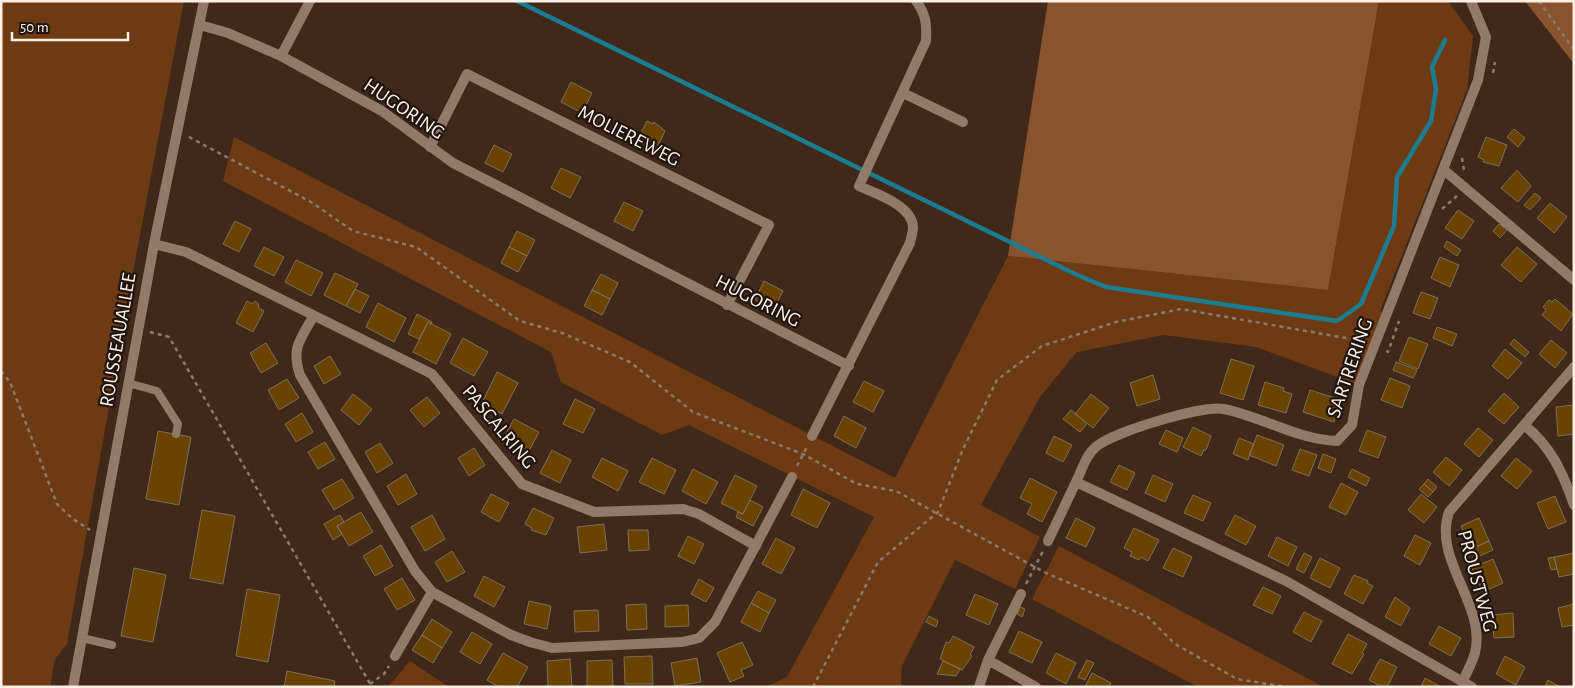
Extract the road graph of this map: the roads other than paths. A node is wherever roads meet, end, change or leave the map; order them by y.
1 (204, 1) edge
2 (310, 1) edge
3 (916, 1) edge
4 (1471, 1) edge
5 (200, 25) junction
6 (282, 56) junction
7 (903, 92) junction
8 (963, 122) dead end
9 (430, 147) junction
10 (1444, 170) junction
11 (154, 244) junction
12 (1574, 280) edge
13 (727, 305) junction
14 (313, 317) junction
15 (849, 366) junction
16 (1574, 367) edge
17 (128, 383) junction
18 (1524, 426) junction
19 (176, 434) dead end
20 (812, 436) road end
21 (792, 477) road end
22 (1076, 482) junction
23 (1574, 505) edge
24 (1048, 541) road end
25 (756, 546) junction
26 (432, 592) junction
27 (1021, 594) road end
28 (82, 638) junction
29 (112, 644) dead end
30 (395, 656) road end
31 (988, 660) junction
32 (1468, 684) edge
33 (73, 687) edge
34 (979, 687) edge
35 (1036, 687) edge

1 - 5 street, ROUSSEAUALLEE
2 - 6 street
3 - 7 street
4 - 10 street, SARTRERING
5 - 6 street, HUGORING
5 - 11 street, ROUSSEAUALLEE
6 - 9 street, HUGORING
7 - 8 street
7 - 15 street
9 - 13 street, HUGORING
9 - 13 street, MOLIEREWEG
10 - 12 street
10 - 22 street, SARTRERING
11 - 14 street, PASCALRING
11 - 17 street, ROUSSEAUALLEE
13 - 15 street, HUGORING
14 - 25 street, PASCALRING
14 - 26 street
15 - 20 street
16 - 18 street
17 - 19 lane
17 - 28 street, ROUSSEAUALLEE
18 - 23 street
18 - 32 street, PROUSTWEG
21 - 25 street
22 - 24 street, SARTRERING
22 - 32 street
25 - 26 street
26 - 30 street
27 - 31 street
28 - 29 lane
28 - 33 street, ROUSSEAUALLEE
31 - 34 street
31 - 35 street

